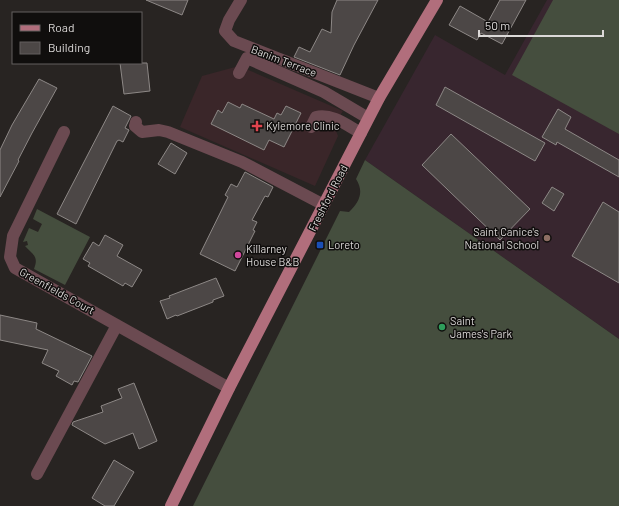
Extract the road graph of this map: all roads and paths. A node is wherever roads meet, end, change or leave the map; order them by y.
1 (241, 0) edge
2 (437, 0) edge
3 (239, 73) dead end
4 (379, 98) junction
5 (368, 118) junction
6 (136, 122) dead end
7 (311, 127) dead end
8 (64, 132) dead end
9 (361, 133) junction
10 (324, 205) junction
11 (117, 325) junction
12 (229, 388) junction
13 (37, 474) dead end
14 (171, 506) edge

1 - 4 street, Banim Terrace
2 - 4 main road, Freshford Road
3 - 5 street
4 - 5 main road, Freshford Road
5 - 9 main road, Freshford Road
6 - 10 street
7 - 9 street
8 - 11 street, Greenfields Court
9 - 10 main road, Freshford Road
10 - 12 main road, Freshford Road
11 - 12 street, Greenfields Court
11 - 13 street
12 - 14 main road, Freshford Road

